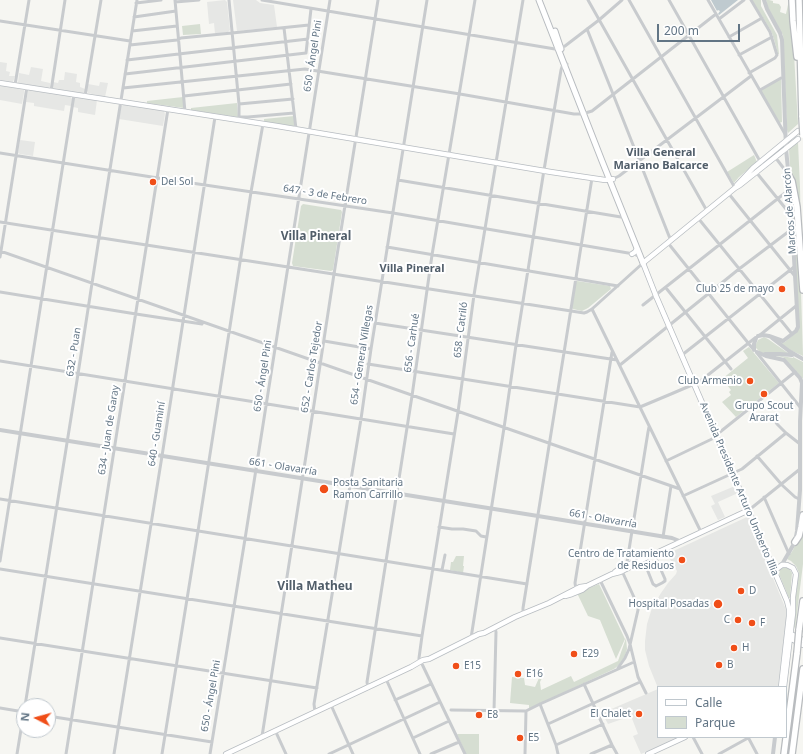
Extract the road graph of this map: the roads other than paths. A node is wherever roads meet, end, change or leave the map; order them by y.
1 (29, 0) edge
2 (65, 0) edge
3 (101, 0) edge
4 (161, 0) edge
5 (199, 0) edge
6 (229, 0) edge
7 (262, 0) edge
8 (330, 0) edge
9 (378, 0) edge
10 (427, 0) edge
11 (475, 0) edge
12 (523, 0) edge
13 (539, 0) edge
14 (542, 0) edge
15 (588, 0) edge
16 (622, 0) edge
17 (629, 0) edge
18 (669, 0) edge
19 (708, 0) edge
20 (744, 0) edge
21 (751, 0) edge
22 (764, 0) edge
23 (792, 0) edge
24 (799, 0) edge
25 (175, 1) edge
26 (136, 2) edge
27 (311, 8) junction
28 (176, 11) junction
29 (328, 11) junction
30 (716, 14) junction
31 (134, 17) junction
32 (762, 18) junction
33 (375, 19) junction
34 (719, 19) junction
35 (599, 20) junction
36 (0, 21) edge
37 (25, 25) junction
38 (309, 25) junction
39 (177, 26) junction
40 (422, 27) junction
41 (284, 28) junction
42 (587, 30) junction
43 (60, 31) junction
44 (132, 31) junction
45 (232, 33) junction
46 (469, 35) junction
47 (689, 35) junction
48 (95, 36) junction
49 (729, 36) junction
50 (772, 37) junction
51 (308, 39) junction
52 (179, 40) junction
53 (286, 42) junction
54 (130, 43) junction
55 (516, 43) junction
56 (233, 48) junction
57 (560, 49) junction
58 (180, 54) junction
59 (739, 55) junction
60 (288, 56) junction
61 (660, 57) junction
62 (127, 60) junction
63 (234, 62) junction
64 (566, 65) junction
65 (181, 68) junction
66 (289, 70) junction
67 (319, 71) junction
68 (125, 74) junction
69 (750, 74) junction
70 (236, 76) junction
71 (781, 78) dead end
72 (366, 79) junction
73 (632, 79) junction
74 (182, 82) junction
75 (0, 83) edge
76 (291, 84) junction
77 (16, 85) junction
78 (27, 87) junction
79 (412, 87) junction
80 (123, 88) junction
81 (237, 90) junction
82 (760, 90) junction
83 (51, 91) junction
84 (802, 91) junction
85 (460, 94) junction
86 (613, 94) junction
87 (74, 95) junction
88 (85, 96) junction
89 (184, 96) junction
90 (724, 96) junction
91 (293, 99) junction
92 (121, 102) junction
93 (506, 102) junction
94 (239, 104) junction
95 (168, 109) junction
96 (554, 111) junction
97 (185, 112) junction
98 (294, 113) junction
99 (585, 114) junction
100 (215, 117) junction
101 (802, 117) edge
102 (696, 118) junction
103 (240, 119) junction
104 (262, 124) junction
105 (296, 130) junction
106 (798, 131) dead end
107 (310, 132) junction
108 (803, 135) edge
109 (356, 139) junction
110 (798, 139) dead end
111 (667, 140) junction
112 (786, 142) junction
113 (403, 147) junction
114 (0, 153) edge
115 (16, 155) junction
116 (450, 155) junction
117 (775, 157) junction
118 (639, 161) junction
119 (760, 161) junction
120 (63, 162) junction
121 (497, 163) junction
122 (763, 167) junction
123 (110, 170) junction
124 (544, 170) junction
125 (754, 170) junction
126 (788, 174) junction
127 (158, 178) junction
128 (592, 178) junction
129 (398, 180) junction
130 (611, 180) junction
131 (204, 184) junction
132 (444, 188) junction
133 (735, 188) junction
134 (790, 189) junction
135 (251, 192) junction
136 (729, 194) junction
137 (491, 196) junction
138 (299, 199) junction
139 (778, 199) junction
140 (539, 204) junction
141 (345, 206) junction
142 (790, 209) junction
143 (708, 211) junction
144 (586, 212) junction
145 (393, 213) junction
146 (625, 216) junction
147 (698, 218) junction
148 (750, 220) junction
149 (0, 222) edge
150 (439, 222) junction
151 (5, 223) junction
152 (792, 229) junction
153 (52, 230) junction
154 (485, 230) junction
155 (533, 237) junction
156 (99, 238) junction
157 (670, 241) junction
158 (146, 245) junction
159 (581, 245) junction
160 (720, 245) junction
161 (770, 245) junction
162 (387, 247) junction
163 (637, 249) junction
164 (0, 251) edge
165 (193, 252) junction
166 (632, 254) junction
167 (432, 255) junction
168 (0, 257) edge
169 (240, 260) junction
170 (480, 263) junction
171 (643, 263) junction
172 (46, 267) junction
173 (288, 267) junction
174 (792, 268) junction
175 (689, 269) junction
176 (739, 269) junction
177 (528, 271) junction
178 (334, 274) junction
179 (576, 279) junction
180 (382, 281) junction
181 (92, 283) junction
182 (618, 286) junction
183 (427, 288) junction
184 (666, 288) junction
185 (803, 290) edge
186 (0, 292) edge
187 (709, 293) junction
188 (759, 294) junction
189 (474, 295) junction
190 (656, 296) junction
191 (41, 299) junction
192 (138, 300) junction
193 (523, 303) junction
194 (643, 305) dead end
195 (89, 306) junction
196 (796, 306) junction
197 (592, 309) junction
198 (570, 310) junction
199 (686, 312) junction
200 (584, 313) junction
201 (136, 314) junction
202 (183, 316) junction
203 (595, 316) junction
204 (729, 318) junction
205 (780, 319) junction
206 (182, 321) junction
207 (375, 323) junction
208 (210, 325) junction
209 (669, 325) junction
210 (422, 330) junction
211 (229, 332) junction
212 (792, 334) junction
213 (769, 336) junction
214 (469, 337) junction
215 (705, 337) junction
216 (757, 337) junction
217 (324, 341) junction
218 (749, 343) junction
219 (516, 344) junction
220 (275, 347) junction
221 (371, 349) junction
222 (612, 351) junction
223 (564, 352) junction
224 (758, 352) junction
225 (682, 355) junction
226 (797, 356) junction
227 (611, 359) junction
228 (803, 359) edge
229 (617, 360) junction
230 (0, 361) edge
231 (726, 362) junction
232 (321, 364) junction
233 (368, 364) junction
234 (620, 365) junction
235 (31, 366) junction
236 (731, 369) dead end
237 (416, 372) junction
238 (795, 372) junction
239 (78, 374) junction
240 (463, 379) junction
241 (367, 380) junction
242 (125, 382) junction
243 (781, 383) junction
244 (695, 384) junction
245 (510, 386) junction
246 (172, 388) junction
247 (557, 394) junction
248 (219, 396) junction
249 (412, 396) junction
250 (604, 401) junction
251 (266, 404) junction
252 (640, 407) junction
253 (800, 407) junction
254 (314, 411) junction
255 (458, 412) junction
256 (773, 418) dead end
257 (361, 419) junction
258 (408, 426) junction
259 (649, 427) junction
260 (504, 428) junction
261 (0, 430) edge
262 (20, 433) junction
263 (786, 433) junction
264 (454, 434) junction
265 (717, 436) junction
266 (68, 441) junction
267 (549, 444) junction
268 (800, 444) junction
269 (115, 448) junction
270 (162, 456) junction
271 (757, 456) junction
272 (595, 460) junction
273 (666, 461) junction
274 (209, 464) junction
275 (800, 469) junction
276 (256, 471) junction
277 (733, 473) junction
278 (641, 476) junction
279 (302, 478) junction
280 (781, 484) junction
281 (349, 486) junction
282 (671, 486) junction
283 (680, 489) junction
284 (396, 494) junction
285 (683, 496) junction
286 (764, 497) junction
287 (0, 499) edge
288 (799, 499) junction
289 (10, 501) junction
290 (444, 501) junction
291 (57, 508) junction
292 (491, 508) junction
293 (749, 510) junction
294 (803, 515) edge
295 (104, 516) junction
296 (538, 516) junction
297 (151, 523) junction
298 (584, 524) junction
299 (439, 527) junction
300 (198, 531) junction
301 (631, 532) junction
302 (701, 532) junction
303 (486, 537) junction
304 (663, 537) junction
305 (245, 539) junction
306 (682, 542) junction
307 (795, 542) junction
308 (292, 546) junction
309 (339, 554) junction
310 (654, 554) junction
311 (789, 554) junction
312 (445, 555) dead end
313 (643, 560) junction
314 (0, 561) edge
315 (386, 561) junction
316 (637, 562) junction
317 (628, 565) junction
318 (780, 566) junction
319 (0, 569) edge
320 (433, 569) junction
321 (442, 570) junction
322 (622, 571) junction
323 (774, 571) junction
324 (612, 574) junction
325 (46, 576) junction
326 (480, 576) junction
327 (600, 580) junction
328 (93, 584) junction
329 (527, 584) junction
330 (587, 586) junction
331 (576, 589) junction
332 (140, 591) junction
333 (564, 596) junction
334 (187, 599) junction
335 (803, 601) edge
336 (234, 606) junction
337 (534, 610) junction
338 (282, 614) junction
339 (524, 614) junction
340 (328, 621) junction
341 (509, 621) junction
342 (495, 628) junction
343 (375, 629) junction
344 (484, 633) junction
345 (789, 635) junction
346 (422, 636) junction
347 (0, 638) edge
348 (471, 638) junction
349 (803, 640) edge
350 (35, 644) junction
351 (630, 644) junction
352 (459, 645) junction
353 (803, 646) edge
354 (82, 651) junction
355 (129, 658) junction
356 (634, 662) junction
357 (421, 663) junction
358 (176, 666) junction
359 (617, 669) junction
360 (803, 669) edge
361 (223, 673) junction
362 (386, 680) junction
363 (271, 681) junction
364 (640, 682) junction
365 (431, 684) junction
366 (584, 684) junction
367 (781, 686) edge
368 (784, 686) edge
369 (317, 688) junction
370 (368, 688) junction
371 (646, 693) dead end
372 (26, 698) edge
373 (395, 700) junction
374 (440, 702) junction
375 (540, 704) junction
376 (593, 704) junction
377 (331, 705) junction
378 (0, 708) edge
379 (451, 710) dead end
380 (16, 711) edge
381 (494, 711) junction
382 (526, 711) junction
383 (315, 712) junction
384 (56, 717) edge
385 (404, 719) junction
386 (71, 720) junction
387 (449, 721) junction
388 (548, 724) junction
389 (603, 724) junction
390 (118, 727) junction
391 (275, 730) junction
392 (787, 731) edge
393 (165, 735) junction
394 (262, 736) junction
395 (20, 738) edge
396 (413, 738) junction
397 (683, 738) edge
398 (694, 738) edge
399 (746, 738) edge
400 (749, 738) edge
401 (775, 738) edge
402 (786, 738) edge
403 (212, 742) junction
404 (459, 742) junction
405 (349, 745) junction
406 (556, 745) junction
407 (612, 745) junction
408 (658, 752) edge
409 (17, 754) edge
410 (66, 754) edge
411 (114, 754) edge
412 (162, 754) edge
413 (210, 754) edge
414 (226, 754) edge
415 (286, 754) edge
416 (329, 754) edge
417 (353, 754) edge
418 (420, 754) edge
419 (431, 754) edge
420 (465, 754) edge
421 (525, 754) edge
422 (558, 754) edge
423 (591, 754) edge
424 (617, 754) edge
425 (648, 754) edge
426 (702, 754) edge
427 (718, 754) edge
428 (757, 754) edge
429 (773, 754) edge
430 (784, 754) edge
431 (792, 754) edge

1 - 37 street
2 - 43 street
3 - 48 street
4 - 26 street
5 - 25 street
6 - 45 street
7 - 27 street
8 - 29 street, 650 - Ángel Pini
9 - 33 street, 652 - Carlos Tejedor
10 - 40 street, 654 - General Villegas
11 - 46 street, 656 - Carhué
12 - 55 street, 658 - Catriló
13 - 57 main road
14 - 57 main road
15 - 35 street
16 - 35 street
17 - 61 street
18 - 47 street
19 - 30 street
20 - 34 street
21 - 32 street
22 - 112 street, Marcos de Alarcón
23 - 84 highway
24 - 84 highway
25 - 28 street
26 - 31 street, 632 - Puan
27 - 29 street
27 - 38 street
28 - 31 street
28 - 39 street
29 - 33 street
29 - 67 street, 650 - Ángel Pini
30 - 34 street
30 - 47 street
31 - 44 street, 632 - Puan
32 - 49 street
32 - 50 street
33 - 40 street
33 - 72 street, 652 - Carlos Tejedor
34 - 49 street
35 - 42 street
35 - 73 street
36 - 37 street
37 - 43 street
37 - 77 street
38 - 41 street
38 - 51 street
39 - 44 street
39 - 52 street
40 - 46 street
40 - 79 street, 654 - General Villegas
41 - 45 street
41 - 53 street
42 - 57 street
42 - 86 street
43 - 48 street
43 - 83 street
44 - 54 street, 632 - Puan
45 - 52 street
45 - 56 street
46 - 55 street
46 - 85 street, 656 - Carhué
47 - 61 street
47 - 90 street
48 - 54 street
48 - 88 street
49 - 59 street
50 - 59 street
50 - 69 street
51 - 53 street
51 - 60 street
52 - 54 street
52 - 58 street
53 - 56 street
53 - 60 street
54 - 62 street, 632 - Puan
55 - 57 street
55 - 93 street, 658 - Catriló
56 - 58 street
56 - 63 street
57 - 64 main road
58 - 62 street
58 - 65 street
59 - 69 street
60 - 63 street
60 - 66 street
61 - 73 street
61 - 102 street
62 - 68 street, 632 - Puan
63 - 65 street
63 - 70 street
64 - 96 street
64 - 99 main road
65 - 68 street
65 - 74 street
66 - 67 street
66 - 70 street
66 - 76 street
67 - 72 street
67 - 107 street, 650 - Ángel Pini
68 - 80 street, 632 - Puan
69 - 82 street
69 - 90 street
70 - 74 street
70 - 81 street
71 - 82 street
72 - 79 street
72 - 109 street, 652 - Carlos Tejedor
73 - 86 street
73 - 111 street
74 - 80 street
74 - 89 street
75 - 77 main road
76 - 81 street
76 - 91 street
77 - 78 main road
78 - 83 main road
78 - 115 street
79 - 85 street
79 - 113 street, 654 - General Villegas
80 - 92 street, 632 - Puan
81 - 89 street
81 - 94 street
82 - 112 street
83 - 87 main road
84 - 101 highway
85 - 93 street
85 - 116 street, 656 - Carhué
86 - 99 street
86 - 118 street
87 - 88 main road
87 - 120 street
88 - 92 main road
89 - 97 street
90 - 102 street
90 - 119 street
91 - 94 street
91 - 98 street
92 - 95 main road
92 - 123 street, 632 - Puan
93 - 96 street
93 - 121 street, 658 - Catriló
94 - 103 street
95 - 97 main road
95 - 127 street, 634 - Juan de Garay
96 - 99 street
96 - 124 street
97 - 100 main road
98 - 103 street
98 - 105 street
99 - 130 main road
100 - 103 main road
100 - 131 street, 640 - Guaminí
101 - 108 highway, bridge
102 - 111 street
102 - 133 street
103 - 104 main road
104 - 105 main road
104 - 135 street
105 - 107 main road
106 - 112 main road
107 - 109 main road
107 - 138 street, 650 - Ángel Pini
109 - 113 main road
109 - 141 street, 652 - Carlos Tejedor
110 - 112 main road
111 - 118 street
111 - 143 street
112 - 117 main road
112 - 119 main road
112 - 126 street, Marcos de Alarcón
113 - 116 main road
113 - 129 street, 654 - General Villegas
114 - 115 street, 647 - 3 de Febrero
115 - 120 street, 647 - 3 de Febrero
115 - 151 street
116 - 121 main road
116 - 132 street, 656 - Carhué
117 - 122 main road
117 - 126 street
118 - 130 street
118 - 157 street
119 - 122 street
119 - 125 main road
120 - 123 street, 647 - 3 de Febrero
120 - 153 street
121 - 124 main road
121 - 137 street, 658 - Catriló
122 - 125 main road
123 - 127 street, 647 - 3 de Febrero
123 - 156 street, 632 - Puan
124 - 128 main road
124 - 140 street
125 - 133 main road
125 - 139 street
126 - 134 street, Marcos de Alarcón
126 - 185 highway
127 - 131 street, 647 - 3 de Febrero
127 - 158 street, 634 - Juan de Garay
128 - 130 main road
128 - 144 street
129 - 132 street
129 - 145 street, 654 - General Villegas
130 - 146 main road
131 - 135 street, 647 - 3 de Febrero
131 - 165 street, 640 - Guaminí
132 - 137 street
132 - 150 street, 656 - Carhué
133 - 136 main road
134 - 139 street
134 - 142 street, Marcos de Alarcón
135 - 138 street, 647 - 3 de Febrero
135 - 169 street
136 - 143 main road
136 - 148 street
137 - 140 street
137 - 154 street, 658 - Catriló
138 - 141 street, 647 - 3 de Febrero
138 - 173 street, 650 - Ángel Pini
139 - 142 street
139 - 148 street
140 - 144 street
140 - 155 street
141 - 145 street, 647 - 3 de Febrero
141 - 178 street, 652 - Carlos Tejedor
142 - 152 street, Marcos de Alarcón
143 - 147 main road
144 - 146 street
144 - 159 street
145 - 150 street, 647 - 3 de Febrero
145 - 162 street, 654 - General Villegas
146 - 163 main road
146 - 171 main road
147 - 157 main road
147 - 160 street
148 - 160 street
148 - 161 street
149 - 151 street
150 - 154 street, 647 - 3 de Febrero
150 - 167 street, 656 - Carhué
151 - 153 street
151 - 164 street
152 - 161 street
152 - 174 street, Marcos de Alarcón
153 - 156 street
153 - 172 street
154 - 155 street, 647 - 3 de Febrero
154 - 170 street, 658 - Catriló
155 - 159 street, 647 - 3 de Febrero
155 - 177 street
156 - 158 street
156 - 181 street, 632 - Puan
157 - 171 main road
157 - 175 street
158 - 165 street
158 - 192 street, 634 - Juan de Garay
159 - 166 street, 647 - 3 de Febrero
159 - 179 street
160 - 175 street
160 - 176 street
161 - 174 street
161 - 176 street
162 - 167 street
162 - 180 street, 654 - General Villegas
163 - 166 main road
163 - 171 main road
164 - 168 street
164 - 172 street
165 - 169 street
165 - 202 street, 640 - Guaminí
166 - 171 street, 647 - 3 de Febrero
167 - 170 street
167 - 183 street, 656 - Carhué
169 - 173 street
169 - 211 street
170 - 177 street
170 - 189 street, 658 - Catriló
171 - 182 street
171 - 190 main road, Avenida Presidente Arturo Umberto Illia
172 - 181 street
172 - 191 street
173 - 178 street
173 - 220 street, 650 - Ángel Pini
174 - 188 street
174 - 196 street, Marcos de Alarcón
175 - 184 street
175 - 187 street
176 - 187 street
176 - 188 street
177 - 179 street
177 - 193 street
178 - 180 street
178 - 217 street, 652 - Carlos Tejedor
179 - 182 street
179 - 198 street
180 - 183 street
180 - 207 street, 654 - General Villegas
181 - 192 street
181 - 195 street, 632 - Puan
182 - 197 street
183 - 189 street
183 - 210 street, 656 - Carhué
184 - 190 street
184 - 199 street
186 - 191 street
187 - 199 street
187 - 204 street
188 - 204 street
188 - 205 street
189 - 193 street
189 - 214 street, 658 - Catriló
190 - 194 street
190 - 209 main road, Avenida Presidente Arturo Umberto Illia
191 - 195 street
191 - 235 street
192 - 201 street, 634 - Juan de Garay
192 - 202 street
193 - 198 street
193 - 219 street
195 - 201 street
195 - 239 street, 632 - Puan
196 - 205 street
196 - 212 street, Marcos de Alarcón
197 - 200 street
197 - 203 street
198 - 200 street
198 - 223 street
199 - 209 street
199 - 215 street
200 - 203 street
201 - 206 street
201 - 242 street, 634 - Juan de Garay
202 - 206 street, 640 - Guaminí
202 - 208 street
203 - 222 street
204 - 215 street
204 - 218 street
205 - 212 street
205 - 216 street
206 - 208 street
206 - 246 street, 640 - Guaminí
207 - 210 street
207 - 221 street, 654 - General Villegas
208 - 211 street
209 - 225 main road, Avenida Presidente Arturo Umberto Illia
209 - 234 street
210 - 214 street
210 - 237 street, 656 - Carhué
211 - 220 street
211 - 248 street
212 - 213 street
213 - 216 street
213 - 226 street
214 - 219 street
214 - 240 street, 658 - Catriló
215 - 225 street
215 - 231 street
216 - 218 street
216 - 224 street
217 - 221 street
217 - 232 street, 652 - Carlos Tejedor
218 - 224 street
218 - 231 street
219 - 223 street
219 - 245 street
220 - 232 street
220 - 251 street, 650 - Ángel Pini
221 - 233 street, 654 - General Villegas
222 - 227 street
222 - 229 street
223 - 227 street
223 - 247 street
224 - 226 street
224 - 238 street
224 - 243 street
225 - 244 main road, Avenida Presidente Arturo Umberto Illia
226 - 228 street
227 - 229 street
227 - 250 street
229 - 234 street
230 - 235 street
231 - 236 street
231 - 244 street
232 - 241 street
232 - 254 street, 652 - Carlos Tejedor
233 - 237 street
233 - 241 street, 654 - General Villegas
234 - 252 street
235 - 239 street
235 - 262 street
237 - 240 street
237 - 249 street, 656 - Carhué
238 - 243 street
238 - 253 street
239 - 242 street
239 - 266 street, 632 - Puan
240 - 245 street
240 - 255 street, 658 - Catriló
241 - 249 street
241 - 257 street, 654 - General Villegas
242 - 246 street
242 - 269 street, 634 - Juan de Garay
243 - 253 street
243 - 265 street
244 - 252 street
244 - 265 main road, Avenida Presidente Arturo Umberto Illia
245 - 247 street
245 - 260 street
246 - 248 street
246 - 270 street, 640 - Guaminí
247 - 250 street
247 - 267 street
248 - 251 street
248 - 274 street
249 - 255 street
249 - 258 street, 656 - Carhué
250 - 252 street
250 - 272 street
251 - 254 street
251 - 276 street, 650 - Ángel Pini
252 - 259 street
253 - 268 street
254 - 257 street
254 - 279 street, 652 - Carlos Tejedor
255 - 260 street
255 - 264 street, 658 - Catriló
256 - 263 street
257 - 258 street
257 - 281 street, 654 - General Villegas
258 - 264 street
258 - 284 street, 656 - Carhué
259 - 273 street
259 - 278 street
260 - 267 street
260 - 292 street
261 - 262 street, 661 - Olavarría
262 - 266 street, 661 - Olavarría
262 - 289 street
263 - 268 street
263 - 271 street
264 - 290 street, 658 - Catriló
265 - 273 street
265 - 277 main road, Avenida Presidente Arturo Umberto Illia
266 - 269 street, 661 - Olavarría
266 - 291 street, 632 - Puan
267 - 272 street
267 - 296 street
268 - 275 street
269 - 270 street, 661 - Olavarría
269 - 295 street, 634 - Juan de Garay
270 - 274 street, 661 - Olavarría
270 - 297 street, 640 - Guaminí
271 - 277 street
271 - 280 street
272 - 278 street
272 - 298 street
273 - 283 street
274 - 276 street, 661 - Olavarría
274 - 300 street
275 - 280 street
275 - 288 street
276 - 279 street, 661 - Olavarría
276 - 305 street, 650 - Ángel Pini
277 - 285 street
277 - 293 main road, Avenida Presidente Arturo Umberto Illia
278 - 282 street
278 - 301 street
279 - 281 street, 661 - Olavarría
279 - 308 street, 652 - Carlos Tejedor
280 - 286 street
280 - 288 street
281 - 284 street, 661 - Olavarría
281 - 309 street, 654 - General Villegas
282 - 283 street
282 - 304 street
283 - 285 street
284 - 290 street, 661 - Olavarría
284 - 315 street, 656 - Carhué
285 - 302 street
286 - 293 street
286 - 311 street
287 - 289 street
288 - 307 street
289 - 291 street
289 - 314 street
290 - 292 street, 661 - Olavarría
290 - 299 street, 658 - Catriló
291 - 295 street
291 - 325 street, 632 - Puan
292 - 296 street, 661 - Olavarría
292 - 303 street
293 - 302 main road
293 - 323 main road, Avenida Presidente Arturo Umberto Illia
294 - 307 highway
295 - 297 street
295 - 328 street, 634 - Juan de Garay
296 - 298 street, 661 - Olavarría
296 - 329 street
297 - 300 street
297 - 332 street, 640 - Guaminí
298 - 301 street, 661 - Olavarría
298 - 331 street
299 - 303 street
299 - 320 street, 658 - Catriló
300 - 305 street
300 - 334 street
301 - 304 street, 661 - Olavarría
301 - 317 street
302 - 306 main road
303 - 326 street
304 - 306 street, 661 - Olavarría
305 - 308 street
305 - 336 street, 650 - Ángel Pini
306 - 310 main road
307 - 311 street
308 - 309 street
308 - 338 street, 652 - Carlos Tejedor
309 - 315 street
309 - 340 street, 654 - General Villegas
310 - 313 main road
310 - 313 street
311 - 318 street
312 - 321 street
313 - 316 main road
315 - 320 street
315 - 343 street, 656 - Carhué
316 - 317 main road
316 - 322 main road
317 - 324 main road
318 - 323 main road
318 - 345 main road
319 - 325 street
320 - 321 street
320 - 346 street, 658 - Catriló
321 - 326 street
322 - 324 main road
322 - 351 street
323 - 345 main road, Avenida Presidente Arturo Umberto Illia
324 - 327 main road
325 - 328 street
325 - 350 street, 632 - Puan
326 - 329 street
326 - 348 street
327 - 330 main road
327 - 351 street
328 - 332 street
328 - 354 street, 634 - Juan de Garay
329 - 339 street
330 - 331 main road
330 - 333 main road
331 - 333 main road
332 - 334 street
332 - 355 street, 640 - Guaminí
333 - 337 main road
334 - 336 street
334 - 358 street
335 - 392 highway, bridge
336 - 338 street
336 - 361 street, 650 - Ángel Pini
337 - 339 main road
337 - 341 main road
338 - 340 street
338 - 363 street, 652 - Carlos Tejedor
339 - 341 main road
340 - 343 street
340 - 369 street, 654 - General Villegas
341 - 342 main road
342 - 344 main road
342 - 381 street
343 - 346 street
343 - 370 street, 656 - Carhué
344 - 348 main road
344 - 352 main road
345 - 349 main road
345 - 353 main road
345 - 367 main road
345 - 368 main road
346 - 357 street, 658 - Catriló
347 - 350 street
348 - 352 main road
350 - 354 street
350 - 372 street, 632 - Puan
351 - 356 street
351 - 359 street
352 - 357 main road
354 - 355 street
354 - 386 street, 634 - Juan de Garay
355 - 358 street
355 - 390 street, 640 - Guaminí
356 - 359 street
356 - 364 street
357 - 362 main road
357 - 365 street
358 - 361 street
358 - 393 street
359 - 366 street
360 - 431 highway
361 - 363 street
361 - 403 street, 650 - Ángel Pini
362 - 370 main road
362 - 373 street
363 - 369 street
363 - 394 street, 652 - Carlos Tejedor
364 - 371 street
364 - 376 street
365 - 373 street
365 - 374 street
366 - 375 street
366 - 376 street
369 - 383 street, 654 - General Villegas
370 - 377 main road
373 - 385 street
374 - 385 street
374 - 387 street
375 - 382 street
375 - 388 street
376 - 388 street
376 - 389 street
377 - 383 main road
377 - 405 street
378 - 380 street
379 - 381 street
381 - 382 street
382 - 421 street
383 - 391 main road
384 - 386 street
385 - 396 street
385 - 405 street
386 - 390 street
386 - 410 street, 634 - Juan de Garay
387 - 396 street
387 - 404 street
388 - 406 street
389 - 406 street
389 - 407 street
390 - 393 street
390 - 411 street, 640 - Guaminí
391 - 394 main road
391 - 415 street
393 - 403 street
393 - 412 street
394 - 414 main road
395 - 409 street
396 - 418 street
397 - 408 main road
398 - 426 street
399 - 427 street
400 - 428 street
401 - 429 street
402 - 430 highway, bridge
403 - 413 street, 650 - Ángel Pini
404 - 419 street
404 - 420 street
405 - 416 street
405 - 417 street
406 - 422 street
407 - 423 street
407 - 424 street
408 - 425 main road

